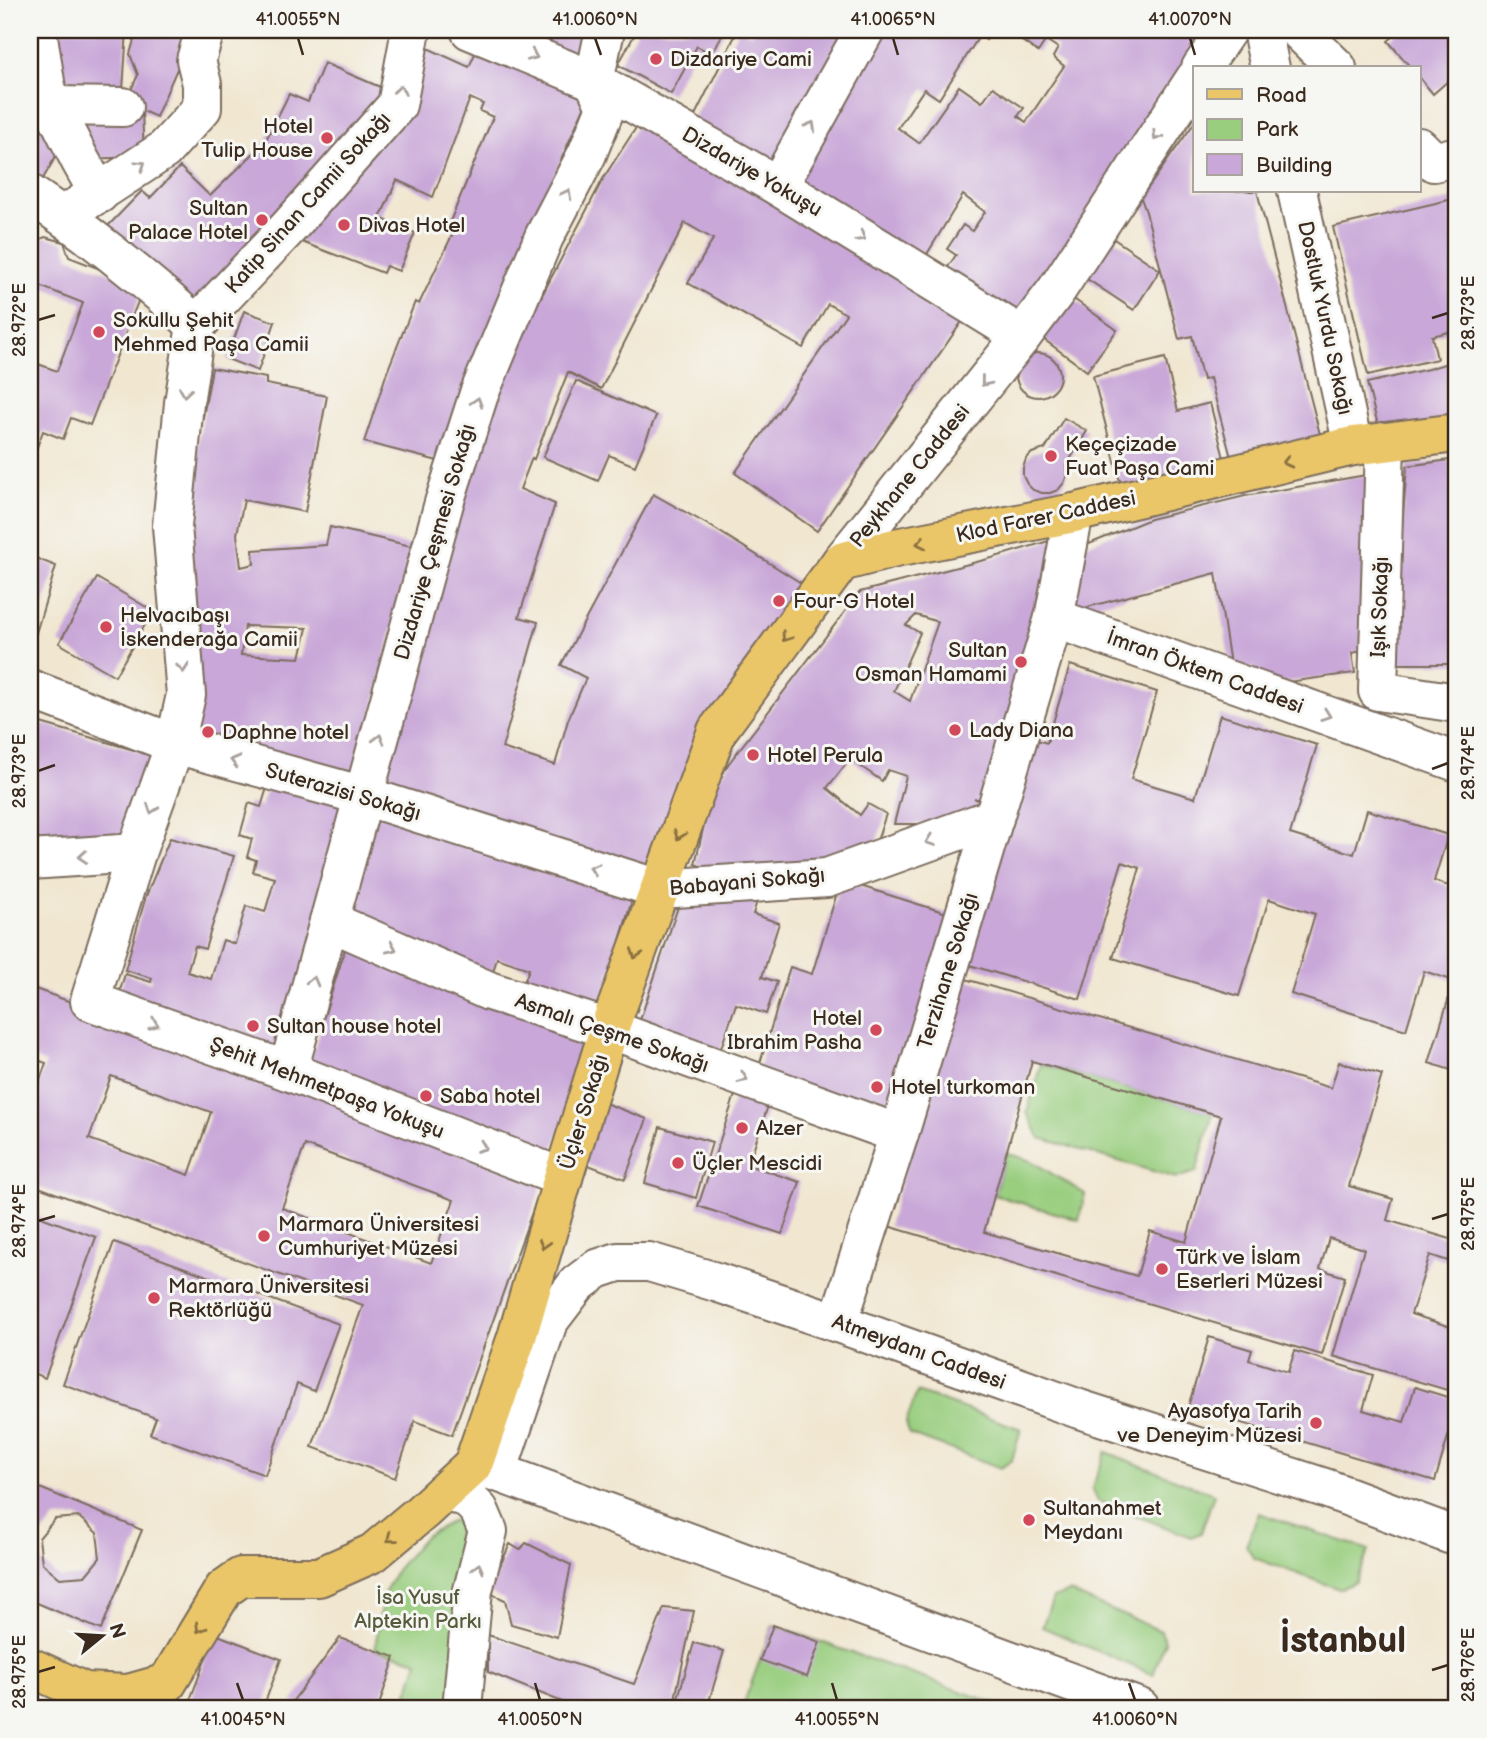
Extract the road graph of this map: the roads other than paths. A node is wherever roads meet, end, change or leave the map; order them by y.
1 (37, 30) edge
2 (205, 30) edge
3 (411, 30) edge
4 (470, 30) edge
5 (605, 30) edge
6 (865, 30) edge
7 (1227, 30) edge
8 (1262, 30) edge
9 (1298, 30) edge
10 (1202, 66) edge
11 (1270, 66) edge
12 (1335, 66) edge
13 (594, 82) junction
14 (1193, 82) edge
15 (52, 106) junction
16 (123, 107) dead end
17 (1420, 148) edge
18 (1457, 156) edge
19 (778, 186) junction
20 (1297, 192) edge
21 (30, 194) edge
22 (99, 194) junction
23 (63, 216) junction
24 (196, 325) junction
25 (1023, 336) junction
26 (1457, 433) edge
27 (1369, 444) junction
28 (1074, 513) junction
29 (841, 562) junction
30 (1054, 618) junction
31 (30, 689) edge
32 (1457, 703) edge
33 (176, 744) junction
34 (1457, 762) edge
35 (363, 796) junction
36 (994, 818) junction
37 (136, 853) junction
38 (30, 860) edge
39 (659, 889) junction
40 (329, 921) junction
41 (610, 1029) junction
42 (288, 1071) junction
43 (899, 1134) junction
44 (563, 1178) junction
45 (838, 1323) junction
46 (485, 1468) junction
47 (443, 1493) junction
48 (1457, 1537) edge
49 (30, 1667) edge
50 (164, 1695) edge
51 (462, 1708) edge
52 (1140, 1708) edge

1 - 15 street
22 -> 2 street
24 -> 3 street, Katip Sinan Camii Sokağı
4 -> 13 street, Dizdariye Yokuşu
5 - 13 street, Dizdariye Çeşmesi Sokağı
19 -> 6 street
7 - 10 street
8 - 11 street
9 - 12 street
13 - 19 street, Dizdariye Yokuşu
35 -> 13 street, Dizdariye Çeşmesi Sokağı
14 -> 25 street, Peykhane Caddesi
15 - 16 street
15 - 22 street
17 - 18 street
19 -> 25 street, Dizdariye Yokuşu
20 - 27 street, Dostluk Yurdu Sokağı
21 - 23 street
22 - 23 street
23 - 24 street
24 -> 33 street
25 -> 29 street, Peykhane Caddesi
26 - 27 main road, Klod Farer Caddesi
27 -> 28 main road, Klod Farer Caddesi
27 - 32 street, Işık Sokağı
28 -> 29 main road, Klod Farer Caddesi
28 - 30 street
29 -> 39 main road, Peykhane Caddesi
30 -> 34 street, İmran Öktem Caddesi
30 - 36 street, Terzihane Sokağı
31 - 33 street, Suterazisi Sokağı
35 -> 33 street, Suterazisi Sokağı
33 -> 37 street
39 -> 35 street, Suterazisi Sokağı
35 - 40 street, Dizdariye Çeşmesi Sokağı
36 -> 39 street, Babayani Sokağı
36 - 43 street, Terzihane Sokağı
37 -> 38 street
37 -> 42 street, Şehit Mehmetpaşa Yokuşu
39 -> 41 main road, Üçler Sokağı
40 -> 41 street, Asmalı Çeşme Sokağı
42 -> 40 street, Dizdariye Çeşmesi Sokağı
41 -> 43 street, Asmalı Çeşme Sokağı
41 - 44 main road, Üçler Sokağı
42 -> 44 street, Şehit Mehmetpaşa Yokuşu
43 - 45 street, Terzihane Sokağı
44 -> 46 main road, Üçler Sokağı
45 - 46 street, Atmeydanı Caddesi
45 - 48 street, Atmeydanı Caddesi
46 - 47 main road
46 - 52 street
47 -> 50 main road
51 -> 47 street
49 - 50 main road

